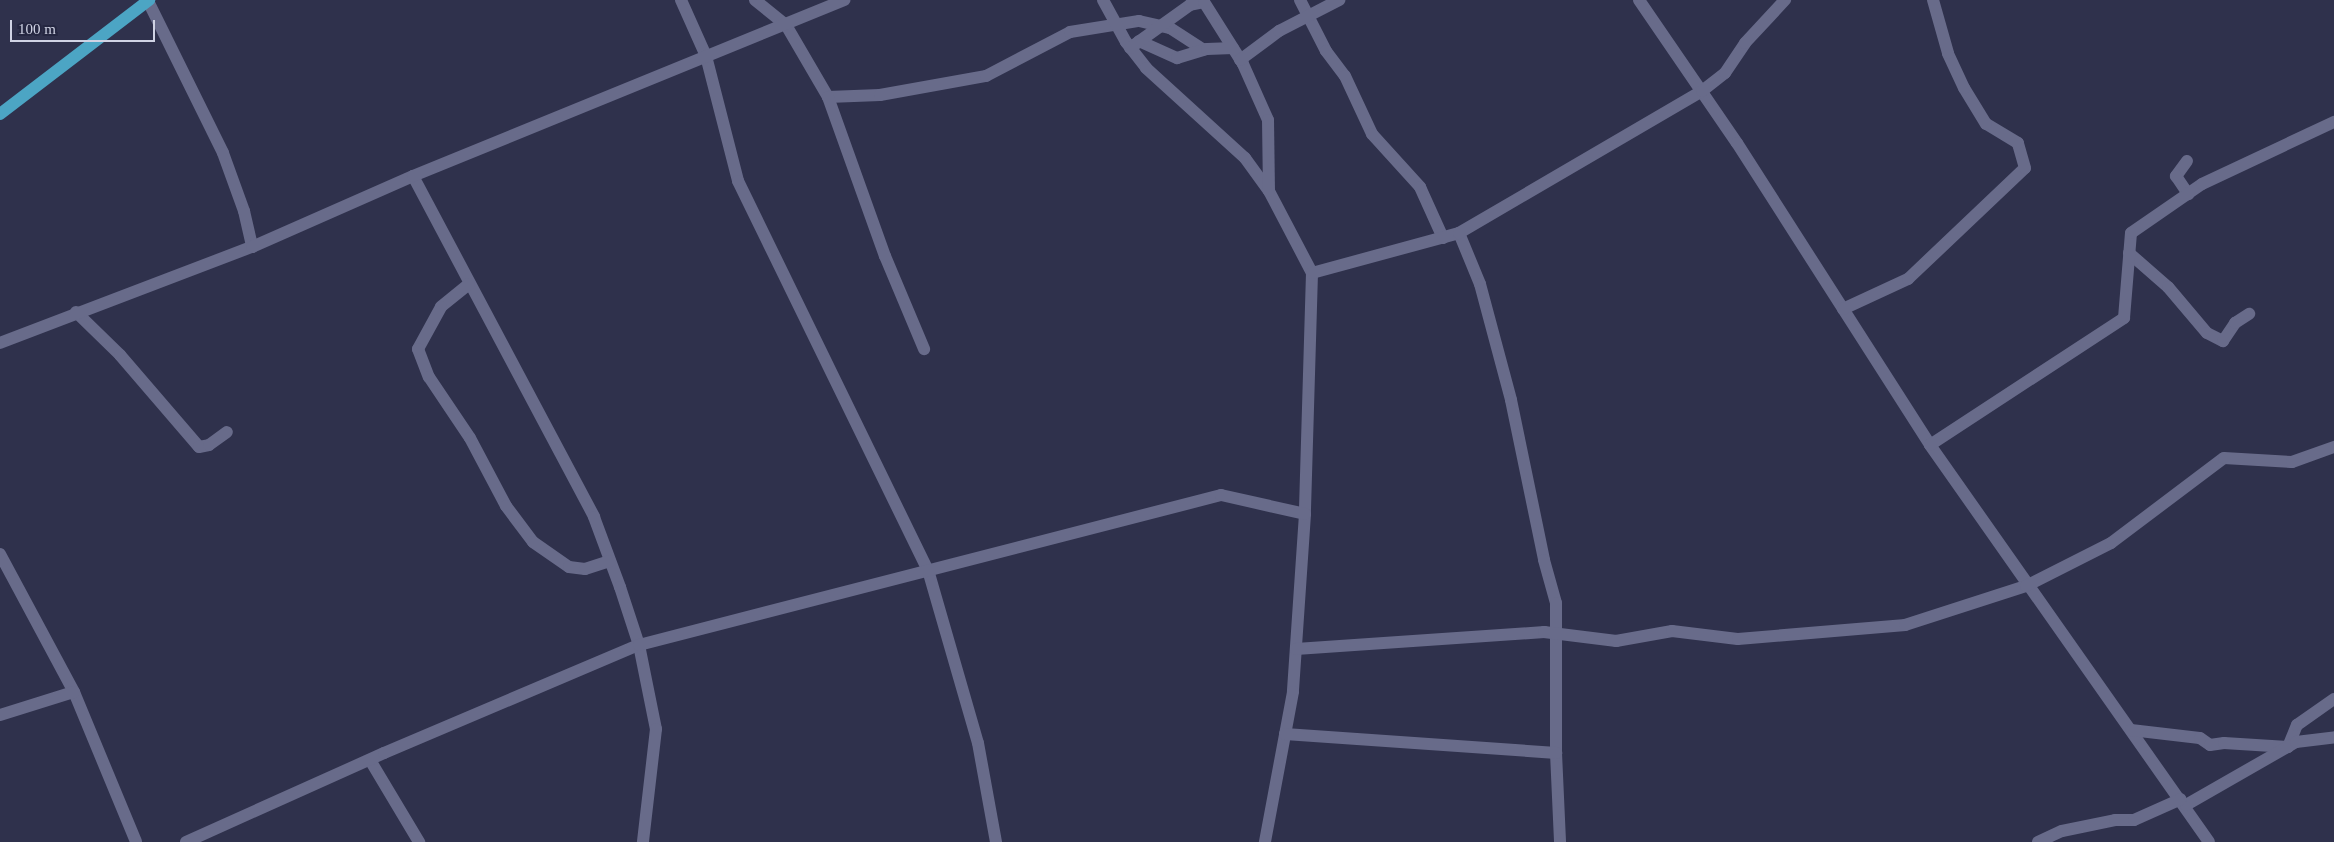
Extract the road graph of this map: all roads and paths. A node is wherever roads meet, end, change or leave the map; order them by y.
1 (148, 0) edge
2 (681, 0) edge
3 (755, 0) edge
4 (844, 0) edge
5 (1103, 0) edge
6 (1300, 0) edge
7 (1339, 0) edge
8 (1639, 0) edge
9 (1784, 0) edge
10 (1933, 0) edge
11 (1309, 15) junction
12 (786, 25) junction
13 (1117, 26) junction
14 (1162, 26) junction
15 (1135, 44) junction
16 (1233, 48) junction
17 (1204, 50) junction
18 (706, 56) junction
19 (1240, 60) junction
20 (1702, 91) junction
21 (828, 97) junction
22 (0, 114) edge
23 (2334, 122) edge
24 (2187, 161) dead end
25 (413, 176) junction
26 (1269, 190) junction
27 (2188, 194) junction
28 (1459, 233) junction
29 (1443, 238) junction
30 (252, 247) junction
31 (2129, 253) junction
32 (1312, 273) junction
33 (469, 284) junction
34 (1843, 308) junction
35 (76, 312) junction
36 (2249, 314) dead end
37 (0, 343) edge
38 (924, 349) dead end
39 (228, 432) dead end
40 (1930, 445) junction
41 (2334, 447) edge
42 (1305, 514) junction
43 (0, 554) edge
44 (610, 561) junction
45 (928, 570) junction
46 (2026, 586) junction
47 (1557, 634) junction
48 (639, 644) junction
49 (1296, 649) junction
50 (74, 692) junction
51 (2334, 699) edge
52 (0, 715) edge
53 (2131, 730) junction
54 (1285, 734) junction
55 (2334, 737) edge
56 (2288, 747) junction
57 (1556, 754) junction
58 (370, 760) junction
59 (2183, 802) junction
60 (136, 842) edge
61 (186, 842) edge
62 (419, 842) edge
63 (643, 842) edge
64 (996, 842) edge
65 (1265, 842) edge
66 (1560, 842) edge
67 (2038, 842) edge
68 (2209, 842) edge

1 - 22 main road
1 - 30 street
2 - 18 street
3 - 12 street
4 - 12 street
5 - 13 street
6 - 11 street
7 - 11 street
8 - 20 street
9 - 20 street
10 - 34 street
11 - 19 street
11 - 29 street
12 - 18 street
12 - 21 street
13 - 14 street
13 - 15 street
13 - 21 street
14 - 15 street
14 - 16 street
14 - 17 street
15 - 17 street
15 - 26 street
16 - 17 street
16 - 19 street
18 - 25 street
18 - 45 street
19 - 26 street
20 - 28 street
20 - 34 street
21 - 38 street
23 - 27 street
24 - 27 street
25 - 30 street
25 - 33 street
26 - 32 street
27 - 31 street
28 - 29 street
28 - 47 street
29 - 32 street
30 - 35 street
31 - 36 street
31 - 40 street
32 - 42 street
33 - 44 street
33 - 44 street
34 - 40 street
35 - 37 street
35 - 39 street
40 - 46 street
41 - 46 street
42 - 45 street
42 - 49 street
43 - 50 street
44 - 48 street
45 - 48 street
45 - 64 street
46 - 47 street
46 - 53 street
47 - 49 street
47 - 57 street
48 - 58 street
48 - 63 street
49 - 54 street
50 - 52 street
50 - 60 street
51 - 56 street
53 - 56 street
53 - 59 street
54 - 57 street
54 - 65 street
55 - 56 street
56 - 59 street
57 - 66 street
58 - 61 street
58 - 62 street
59 - 67 street
59 - 68 street

